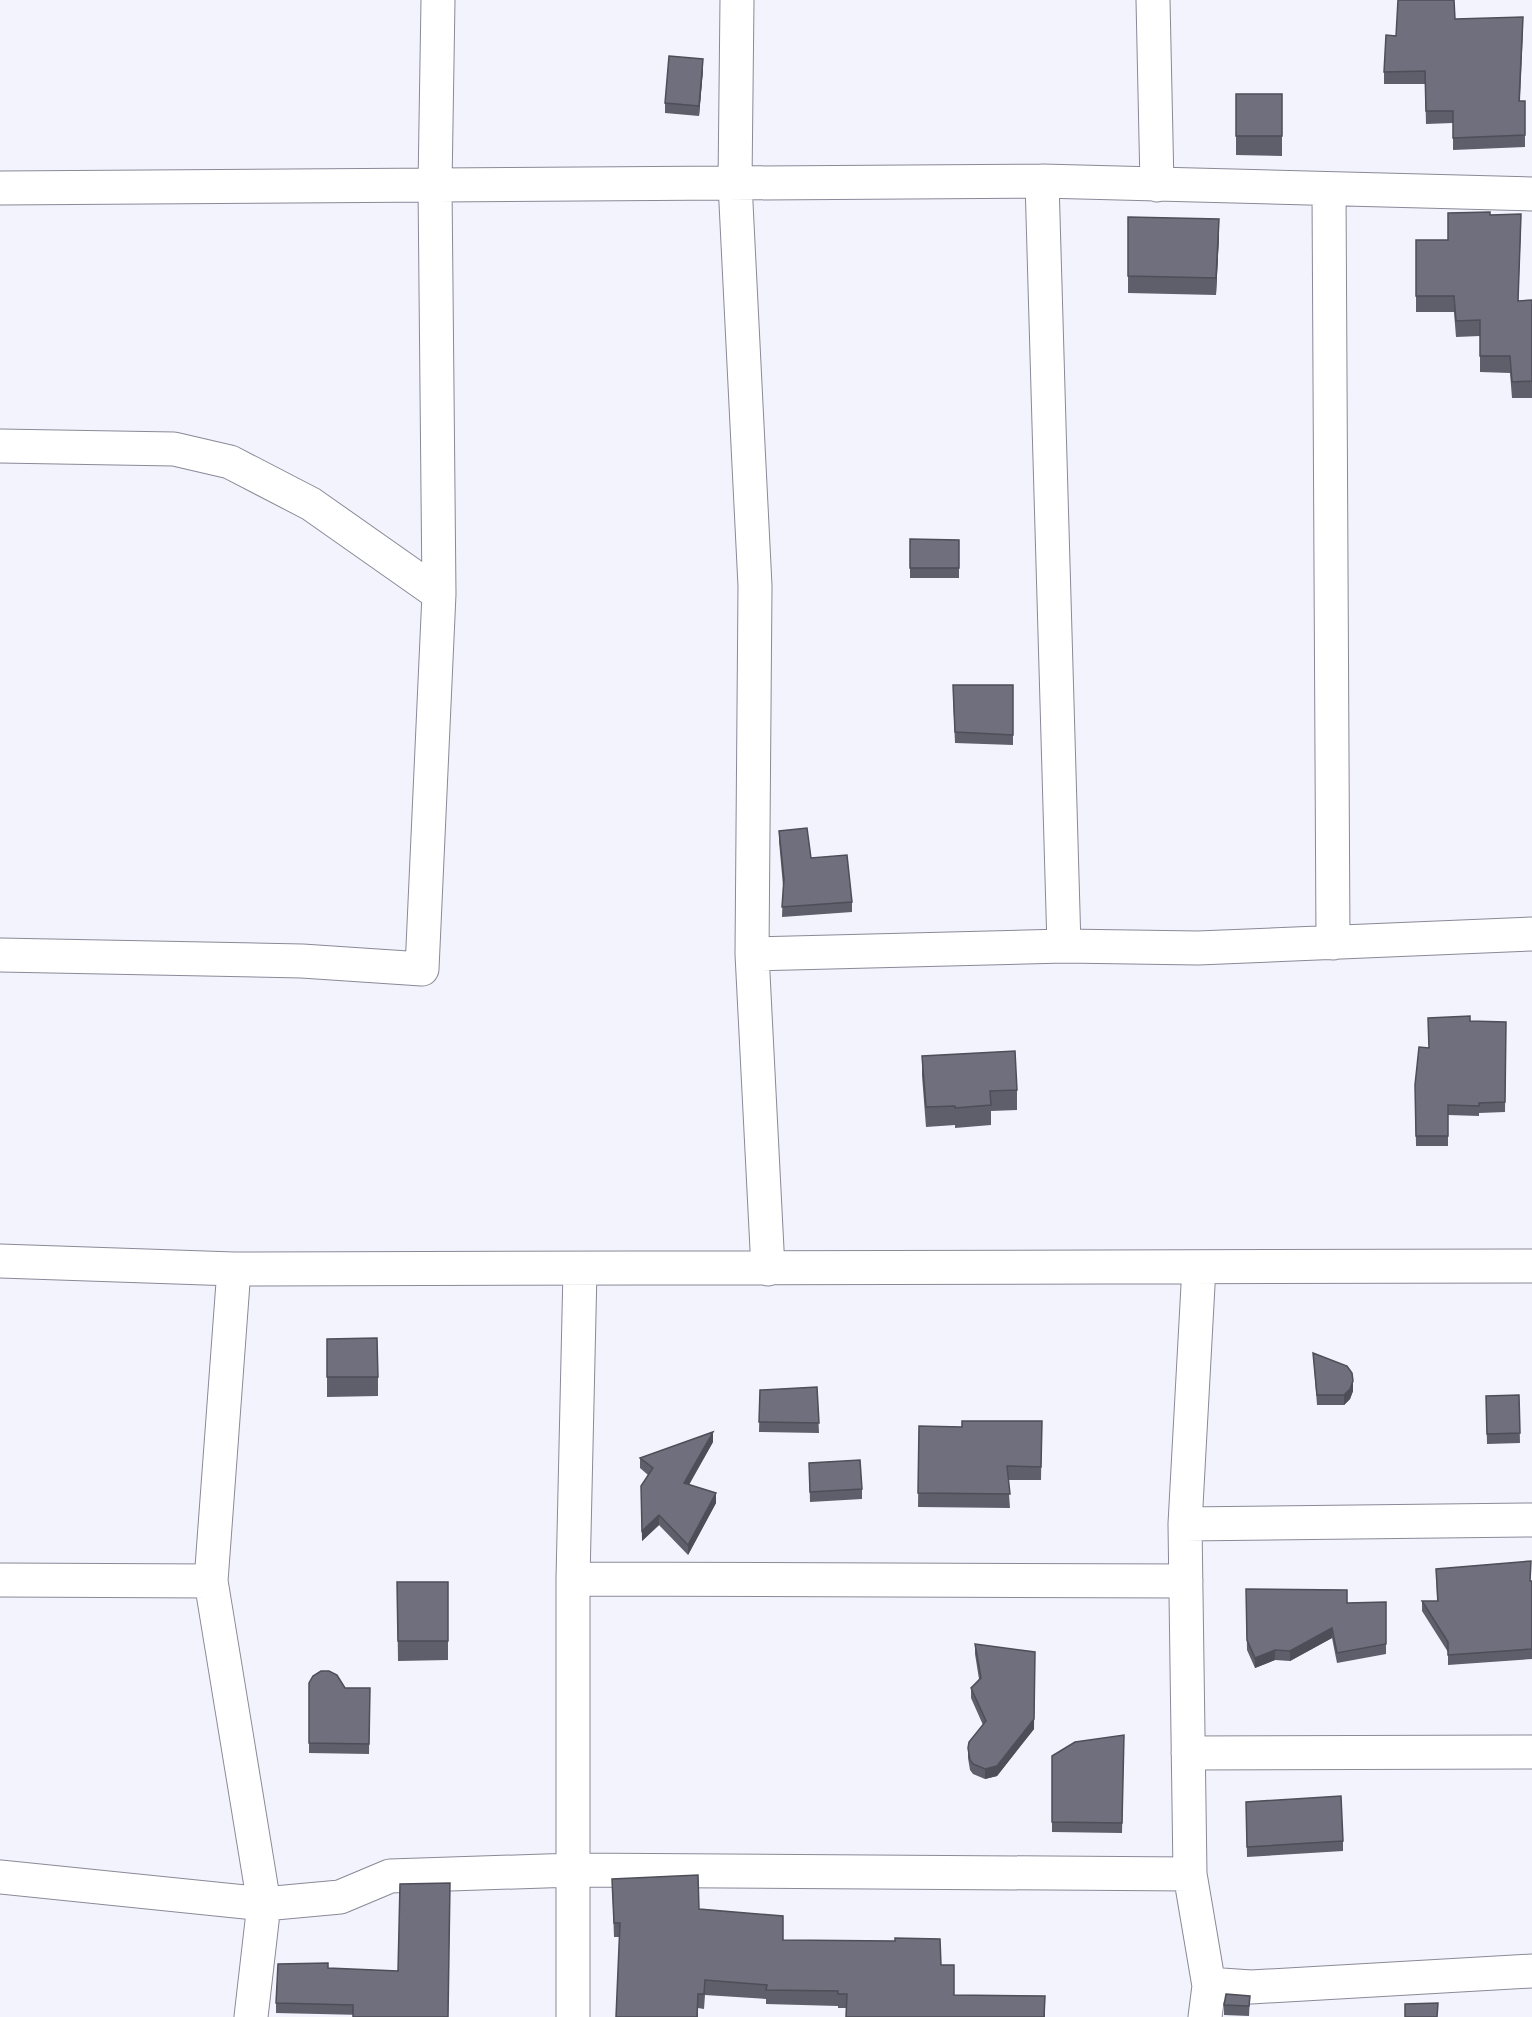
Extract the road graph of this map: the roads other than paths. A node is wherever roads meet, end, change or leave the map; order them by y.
1 (438, 0) edge
2 (737, 0) edge
3 (1153, 0) edge
4 (1042, 181) junction
5 (735, 183) junction
6 (435, 185) junction
7 (1157, 185) junction
8 (0, 188) edge
9 (1329, 189) junction
10 (1532, 194) edge
11 (0, 446) edge
12 (439, 594) junction
13 (1532, 934) edge
14 (1333, 944) junction
15 (1064, 946) junction
16 (752, 954) junction
17 (0, 955) edge
18 (0, 1261) edge
19 (1532, 1266) edge
20 (1199, 1267) junction
21 (234, 1269) junction
22 (768, 1269) junction
23 (580, 1270) junction
24 (1532, 1520) edge
25 (1185, 1524) junction
26 (573, 1579) junction
27 (0, 1580) edge
28 (211, 1581) junction
29 (1186, 1581) junction
30 (1532, 1752) edge
31 (1188, 1753) junction
32 (574, 1870) junction
33 (1190, 1874) junction
34 (0, 1877) edge
35 (264, 1904) junction
36 (1532, 1971) edge
37 (1207, 2002) edge
38 (251, 2017) edge
39 (573, 2017) edge

1 - 6 street
2 - 5 street
3 - 7 street
4 - 5 street
4 - 7 street
4 - 15 street
5 - 6 street
5 - 16 street
6 - 8 street
6 - 12 street
7 - 9 street
9 - 10 street
9 - 14 street
11 - 12 street
12 - 17 street
13 - 14 street
14 - 15 street
15 - 16 street
16 - 22 street
18 - 21 street
19 - 20 street
20 - 22 street
20 - 25 street
21 - 23 street
21 - 28 street
22 - 23 street
23 - 26 street
24 - 25 street
25 - 29 street
26 - 29 street
26 - 32 street
27 - 28 street
28 - 35 street
29 - 31 street
30 - 31 street
31 - 33 street
32 - 33 street
32 - 35 street
32 - 39 street
33 - 37 street
34 - 35 street
35 - 38 street
36 - 37 street

